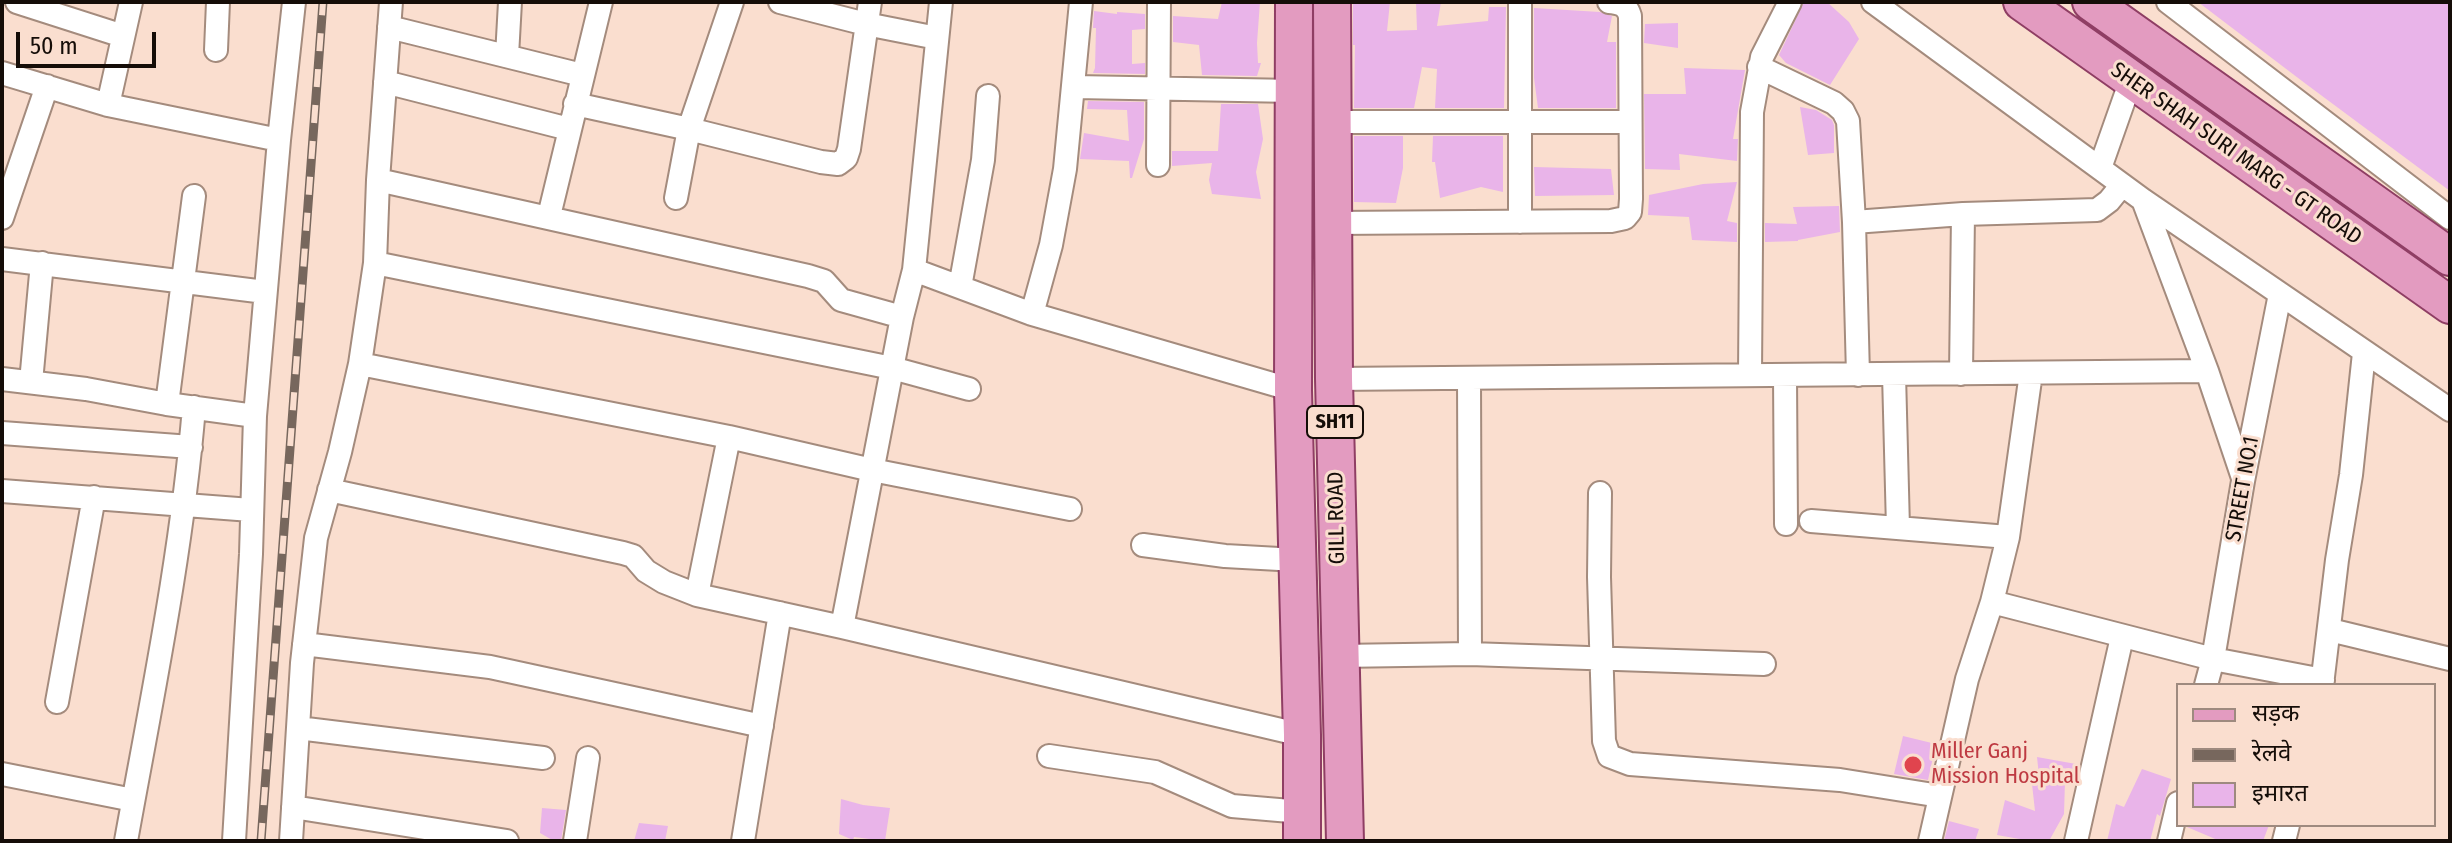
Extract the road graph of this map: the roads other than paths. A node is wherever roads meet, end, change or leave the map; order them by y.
1 (17, 2) edge
2 (131, 2) edge
3 (218, 2) edge
4 (294, 2) edge
5 (391, 2) edge
6 (510, 2) edge
7 (601, 2) edge
8 (732, 2) edge
9 (780, 2) edge
10 (941, 2) edge
11 (1081, 2) edge
12 (1159, 2) edge
13 (1294, 2) edge
14 (1332, 2) edge
15 (1520, 2) edge
16 (1609, 2) edge
17 (1790, 2) edge
18 (1873, 2) edge
19 (2022, 2) edge
20 (2091, 2) edge
21 (2168, 2) edge
22 (868, 13) edge
23 (389, 27) junction
24 (123, 36) junction
25 (937, 38) junction
26 (216, 50) dead end
27 (507, 56) junction
28 (1759, 67) junction
29 (2, 73) edge
30 (582, 75) junction
31 (2131, 80) junction
32 (385, 82) junction
33 (47, 86) junction
34 (1075, 87) junction
35 (1160, 90) junction
36 (1294, 91) junction
37 (988, 96) dead end
38 (575, 104) junction
39 (108, 105) junction
40 (1332, 122) junction
41 (1629, 122) junction
42 (1520, 123) junction
43 (569, 129) junction
44 (689, 129) junction
45 (279, 140) junction
46 (1158, 165) dead end
47 (2100, 168) junction
48 (378, 180) junction
49 (2122, 185) junction
50 (194, 196) dead end
51 (676, 198) dead end
52 (2143, 200) junction
53 (1963, 214) junction
54 (549, 216) junction
55 (2, 218) edge
56 (2450, 218) edge
57 (1520, 222) junction
58 (1854, 222) junction
59 (1333, 223) junction
60 (2450, 257) edge
61 (2, 259) edge
62 (42, 263) junction
63 (375, 263) junction
64 (914, 270) junction
65 (183, 281) junction
66 (960, 287) junction
67 (265, 292) junction
68 (2280, 294) junction
69 (2450, 305) edge
70 (1032, 314) junction
71 (902, 317) junction
72 (2364, 353) junction
73 (360, 364) junction
74 (892, 368) junction
75 (2207, 371) junction
76 (2031, 373) junction
77 (1894, 374) junction
78 (1961, 374) junction
79 (1750, 375) junction
80 (1858, 375) junction
81 (1785, 376) junction
82 (1469, 378) junction
83 (2, 379) edge
84 (1334, 379) junction
85 (31, 382) junction
86 (969, 389) dead end
87 (1293, 390) junction
88 (167, 404) junction
89 (194, 407) junction
90 (2450, 410) edge
91 (255, 416) junction
92 (2, 433) edge
93 (729, 437) junction
94 (191, 447) junction
95 (872, 470) junction
96 (2243, 481) junction
97 (329, 490) junction
98 (2, 491) edge
99 (1600, 493) dead end
100 (94, 497) junction
101 (183, 505) junction
102 (1070, 509) dead end
103 (251, 510) junction
104 (1811, 521) dead end
105 (1786, 524) dead end
106 (1898, 528) junction
107 (2008, 537) junction
108 (1143, 545) dead end
109 (1297, 560) junction
110 (697, 595) junction
111 (1992, 602) junction
112 (780, 613) junction
113 (842, 627) junction
114 (2330, 630) junction
115 (2122, 637) junction
116 (304, 644) junction
117 (1470, 654) junction
118 (1339, 656) junction
119 (1602, 657) junction
120 (2213, 659) junction
121 (2450, 659) edge
122 (1764, 664) dead end
123 (2207, 683) edge
124 (2322, 683) edge
125 (57, 702) dead end
126 (762, 726) junction
127 (298, 728) junction
128 (1302, 735) junction
129 (1049, 756) dead end
130 (543, 758) dead end
131 (588, 758) dead end
132 (2, 774) edge
133 (1940, 796) junction
134 (133, 800) junction
135 (293, 807) junction
136 (2176, 811) edge
137 (365, 818) junction
138 (1302, 826) edge
139 (433, 835) edge
140 (126, 841) edge
141 (234, 841) edge
142 (291, 841) edge
143 (362, 841) edge
144 (507, 841) edge
145 (575, 841) edge
146 (745, 841) edge
147 (1345, 841) edge
148 (1930, 841) edge
149 (2076, 841) edge
150 (2169, 841) edge

1 - 24 street
2 - 24 street
3 - 26 street
4 - 45 street
5 - 23 street
6 - 27 street
7 - 30 street
8 - 44 street
9 - 22 street
10 - 25 street
11 - 34 street
12 - 35 street
13 - 36 main road, GILL ROAD / SH11
14 - 40 main road, GILL ROAD / SH11
15 - 42 street
16 - 41 street
17 - 28 street
18 - 47 street
19 - 31 main road, SHER SHAH SURI MARG - GT ROAD
20 - 60 main road, SHER SHAH SURI MARG - GT ROAD
21 - 56 street
22 - 25 street
22 - 44 street
23 - 27 street
23 - 32 street
24 - 39 street
25 - 64 street
27 - 30 street
28 - 58 street
28 - 79 street
29 - 33 street
30 - 38 street
31 - 47 street
31 - 69 main road, SHER SHAH SURI MARG - GT ROAD
32 - 43 street
32 - 48 street
33 - 39 street
33 - 55 street
34 - 35 street
34 - 70 street
35 - 36 street
35 - 46 street
36 - 87 main road, GILL ROAD / SH11
37 - 66 street
38 - 43 street
38 - 44 street
39 - 45 street
40 - 42 street
40 - 59 main road, GILL ROAD / SH11
41 - 42 street
41 - 57 street
42 - 57 street
43 - 54 street
44 - 51 street
45 - 67 street
47 - 49 street
48 - 54 street
48 - 63 street
49 - 52 street
49 - 53 street
50 - 65 street
52 - 68 street
52 - 75 street
53 - 58 street
53 - 78 street
54 - 71 street
57 - 59 street
58 - 80 street
59 - 84 main road, GILL ROAD / SH11
61 - 62 street
62 - 65 street
62 - 85 street
63 - 73 street
63 - 74 street
64 - 66 street
64 - 71 street
65 - 67 street
65 - 88 street
66 - 70 street
67 - 91 street
68 - 72 street
68 - 96 street, STREET NO.1
70 - 87 street
71 - 74 street
72 - 90 street
72 - 114 street
73 - 93 street
73 - 97 street
74 - 86 street
74 - 95 street
75 - 76 street
75 - 96 street
76 - 78 street
76 - 107 street
77 - 78 street
77 - 80 street
77 - 106 street
79 - 81 street
79 - 82 street
80 - 81 street
81 - 105 street
82 - 84 street
82 - 117 street
83 - 85 street
84 - 118 main road, GILL ROAD / SH11
85 - 88 street
87 - 109 main road, GILL ROAD / SH11
88 - 89 street
89 - 91 street
89 - 94 street
91 - 103 street
92 - 94 street
93 - 95 street
93 - 110 street
94 - 101 street
95 - 102 street
95 - 113 street
96 - 120 street, STREET NO.1
97 - 110 street
97 - 116 street
98 - 100 street
99 - 119 street
100 - 101 street
100 - 125 street
101 - 103 street
101 - 134 street
103 - 141 street
104 - 106 street
106 - 107 street
107 - 111 street
108 - 109 street
109 - 128 main road, GILL ROAD / SH11
110 - 112 street
111 - 115 street
111 - 133 street
112 - 113 street
112 - 126 street
113 - 128 street
114 - 121 street
114 - 124 street
115 - 120 street
115 - 149 street
116 - 126 street
116 - 127 street
117 - 118 street
117 - 119 street
118 - 147 main road, GILL ROAD / SH11
119 - 122 street
119 - 133 street
120 - 123 street, STREET NO.1
120 - 124 street
126 - 146 street
127 - 130 street
127 - 135 street
128 - 138 main road, GILL ROAD / SH11
129 - 138 street
131 - 145 street
132 - 134 street
133 - 148 street
134 - 140 street
135 - 137 street
135 - 142 street
136 - 150 street
137 - 139 street
137 - 143 street
139 - 144 street

